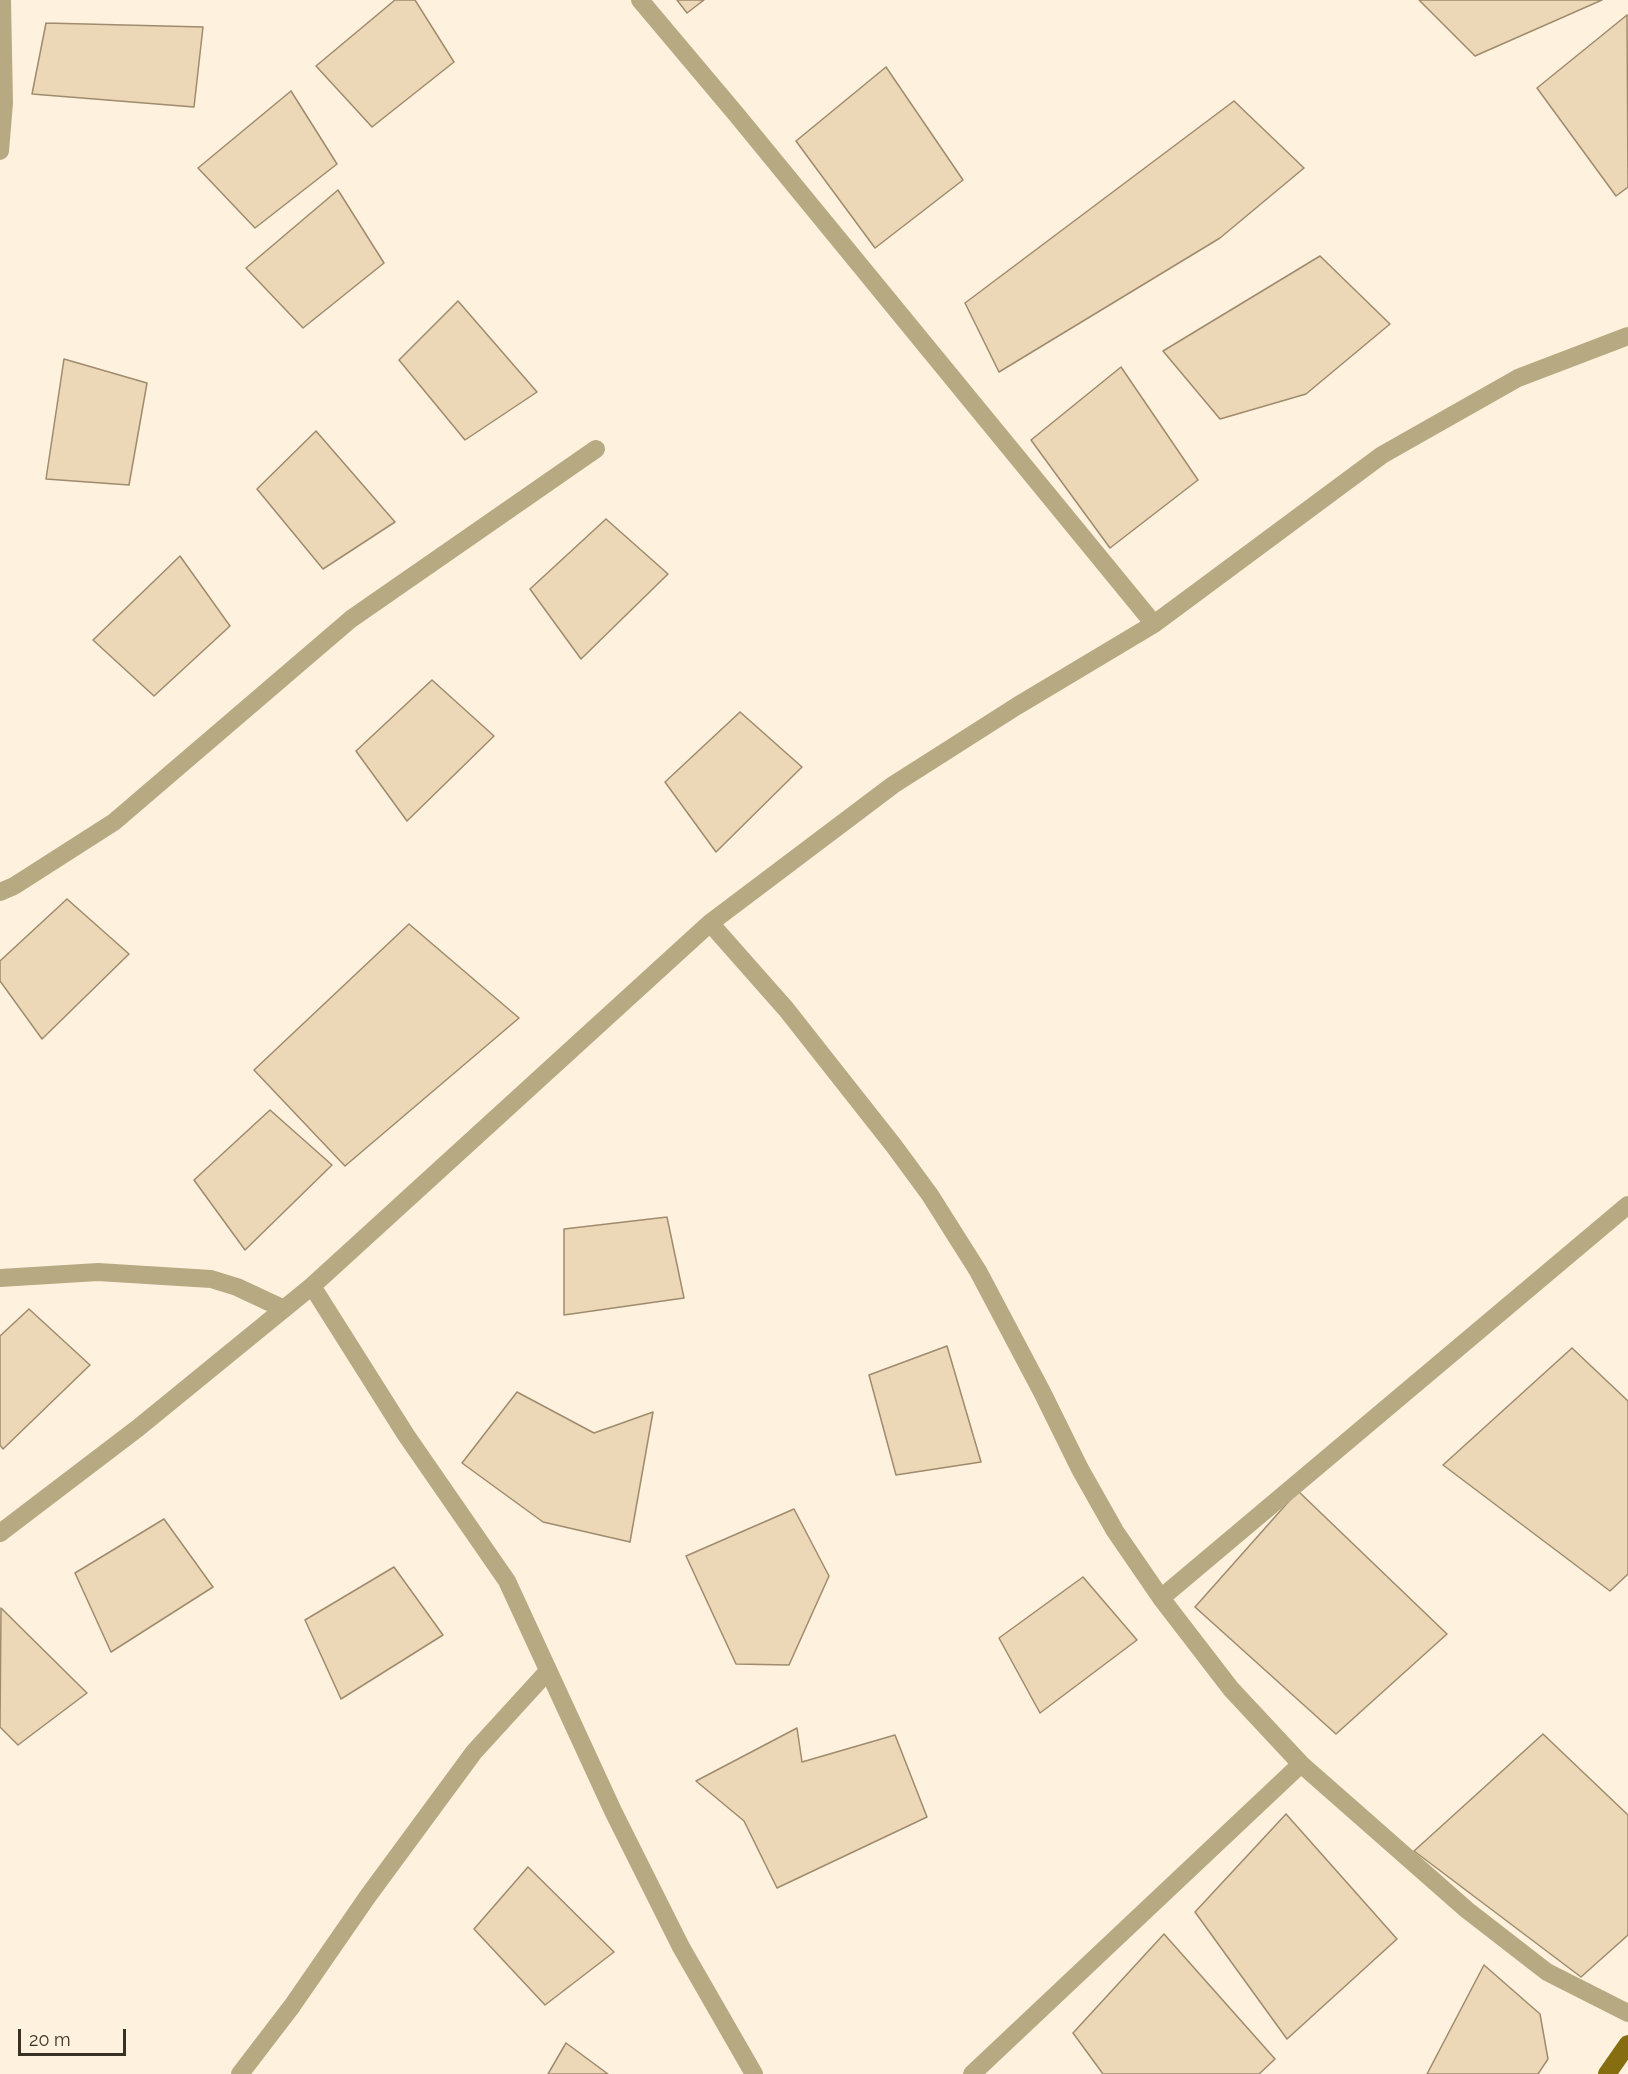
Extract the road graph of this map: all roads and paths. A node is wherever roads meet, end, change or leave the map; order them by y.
1 (2, 0) edge
2 (640, 0) edge
3 (0, 151) edge
4 (1628, 336) edge
5 (596, 449) dead end
6 (1154, 624) junction
7 (0, 892) edge
8 (710, 923) junction
9 (1628, 1205) edge
10 (0, 1278) edge
11 (312, 1286) junction
12 (284, 1309) junction
13 (0, 1533) edge
14 (1161, 1598) junction
15 (548, 1671) junction
16 (1301, 1764) junction
17 (1628, 2013) edge
18 (1628, 2044) edge
19 (240, 2074) edge
20 (754, 2074) edge
21 (972, 2074) edge
22 (1607, 2074) edge

1 - 3 street
2 - 6 street
4 - 6 street
5 - 7 street
6 - 8 street
8 - 11 street
8 - 14 street
9 - 14 street
10 - 12 street
11 - 12 street
11 - 15 street
12 - 13 street
14 - 16 street
15 - 19 street
15 - 20 street
16 - 17 street
16 - 21 street
18 - 22 main road

